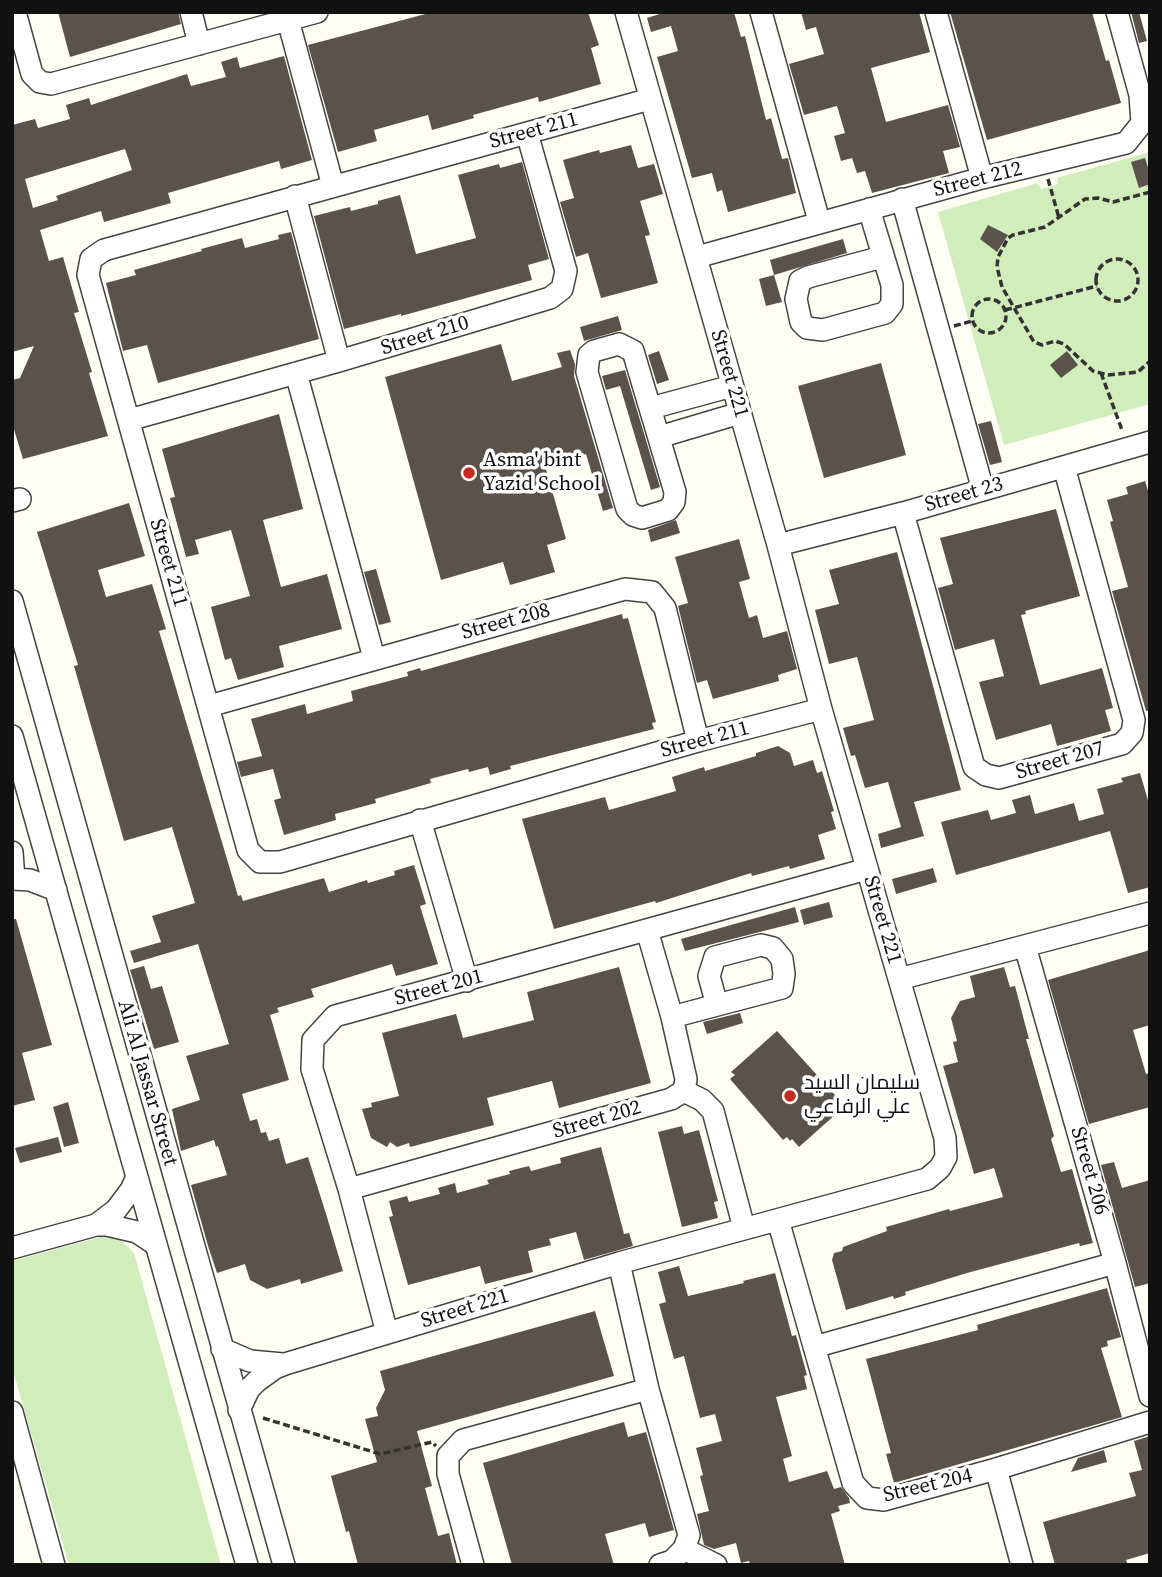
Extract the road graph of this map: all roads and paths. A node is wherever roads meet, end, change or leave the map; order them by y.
1 (15, 12) edge
2 (191, 12) edge
3 (317, 12) edge
4 (626, 12) edge
5 (761, 12) edge
6 (936, 12) edge
7 (1117, 12) edge
8 (288, 20) junction
9 (240, 22) edge
10 (199, 44) junction
11 (650, 99) junction
12 (527, 133) junction
13 (1043, 163) junction
14 (982, 178) junction
15 (333, 186) junction
16 (1150, 192) edge
17 (295, 196) junction
18 (902, 199) junction
19 (869, 209) junction
20 (1059, 218) junction
21 (819, 221) junction
22 (697, 257) junction
23 (882, 257) junction
24 (1097, 286) junction
25 (1015, 308) junction
26 (1005, 310) junction
27 (1150, 361) edge
28 (339, 362) junction
29 (296, 373) junction
30 (1101, 373) junction
31 (733, 386) junction
32 (651, 408) junction
33 (740, 413) junction
34 (129, 420) junction
35 (659, 437) junction
36 (1150, 442) edge
37 (1128, 449) junction
38 (1064, 467) junction
39 (983, 490) junction
40 (903, 513) junction
41 (778, 545) junction
42 (12, 601) edge
43 (374, 658) junction
44 (209, 706) junction
45 (821, 709) junction
46 (698, 741) junction
47 (13, 742) edge
48 (420, 820) junction
49 (12, 852) edge
50 (867, 869) junction
51 (13, 879) edge
52 (56, 890) junction
53 (1150, 913) edge
54 (647, 930) junction
55 (1025, 946) junction
56 (114, 963) junction
57 (78, 971) junction
58 (899, 979) junction
59 (467, 981) junction
60 (717, 1005) dead end
61 (672, 1017) junction
62 (135, 1040) junction
63 (100, 1051) junction
64 (684, 1091) junction
65 (136, 1179) junction
66 (349, 1189) junction
67 (778, 1220) junction
68 (96, 1226) junction
69 (744, 1228) junction
70 (155, 1244) junction
71 (12, 1248) edge
72 (619, 1263) junction
73 (1115, 1263) junction
74 (387, 1333) junction
75 (814, 1347) junction
76 (222, 1349) junction
77 (285, 1364) junction
78 (649, 1389) junction
79 (1150, 1396) edge
80 (239, 1410) junction
81 (12, 1412) edge
82 (1150, 1422) edge
83 (448, 1456) junction
84 (996, 1469) junction
85 (684, 1549) junction
86 (54, 1565) edge
87 (247, 1565) edge
88 (284, 1565) edge
89 (473, 1565) edge
90 (660, 1565) edge
91 (716, 1565) edge
92 (1023, 1565) edge

1 - 10 street
2 - 10 street
3 - 8 street
4 - 11 street, Street 221
5 - 21 street
6 - 14 street
7 - 13 street, Street 212
8 - 9 street
8 - 15 street
9 - 10 street
11 - 12 street, Street 211
11 - 22 street, Street 221
12 - 15 street, Street 211
12 - 28 street, Street 210
13 - 14 street, Street 212
13 - 20 path
14 - 18 street, Street 212
15 - 17 street, Street 211
16 - 20 path
17 - 28 street
17 - 34 street, Street 211
18 - 19 street, Street 212
18 - 39 street
19 - 21 street, Street 212
19 - 23 street
20 - 25 path
21 - 22 street, Street 212
22 - 31 street, Street 221
23 - 23 street
24 - 24 path
24 - 25 path
25 - 26 path
25 - 30 path
26 - 26 path
27 - 30 path
28 - 29 street, Street 210
29 - 34 street, Street 210
29 - 43 street
30 - 37 path
31 - 32 street
31 - 33 street, Street 221
32 - 35 street
32 - 35 street
33 - 35 street
33 - 41 street, Street 221
34 - 44 street, Street 211
36 - 37 street, Street 23
37 - 38 street, Street 23
38 - 39 street, Street 23
38 - 40 street, Street 207
39 - 40 street, Street 23
40 - 41 street, Street 23
41 - 45 street, Street 221
42 - 56 street, Ali Al Jassar Street
43 - 44 street, Street 208
43 - 46 street, Street 208
44 - 48 street, Street 211
45 - 46 street, Street 211
45 - 50 street, Street 221
46 - 48 street, Street 211
47 - 52 street, Ali Al Jassar Street
48 - 59 street
49 - 51 street
50 - 54 street, Street 201
50 - 58 street, Street 221
51 - 52 street
52 - 57 street, Ali Al Jassar Street
53 - 55 street
54 - 59 street, Street 201
54 - 61 street
55 - 58 street
55 - 73 street, Street 206
56 - 57 street
56 - 62 street, Ali Al Jassar Street
57 - 63 street, Ali Al Jassar Street
58 - 67 street, Street 221
59 - 66 street, Street 201
60 - 61 street
61 - 64 street
62 - 63 street
62 - 76 street, Ali Al Jassar Street
63 - 65 street, Ali Al Jassar Street
64 - 66 street, Street 202
64 - 69 street
65 - 68 street
65 - 70 street, Ali Al Jassar Street
66 - 74 street, Street 201
67 - 69 street, Street 221
67 - 75 street, Street 204
68 - 70 street
68 - 71 street
69 - 72 street, Street 221
70 - 87 street, Ali Al Jassar Street
72 - 74 street, Street 221
72 - 78 street
73 - 75 street
73 - 79 street, Street 206
74 - 77 street, Street 221
75 - 84 street, Street 204
76 - 77 street, Street 221
76 - 80 street, Ali Al Jassar Street
77 - 80 street, Street 221
78 - 83 street
78 - 85 street
80 - 83 path
80 - 88 street, Ali Al Jassar Street
81 - 86 street
82 - 84 street, Street 204
83 - 89 street
84 - 92 street
85 - 90 street
85 - 91 street

